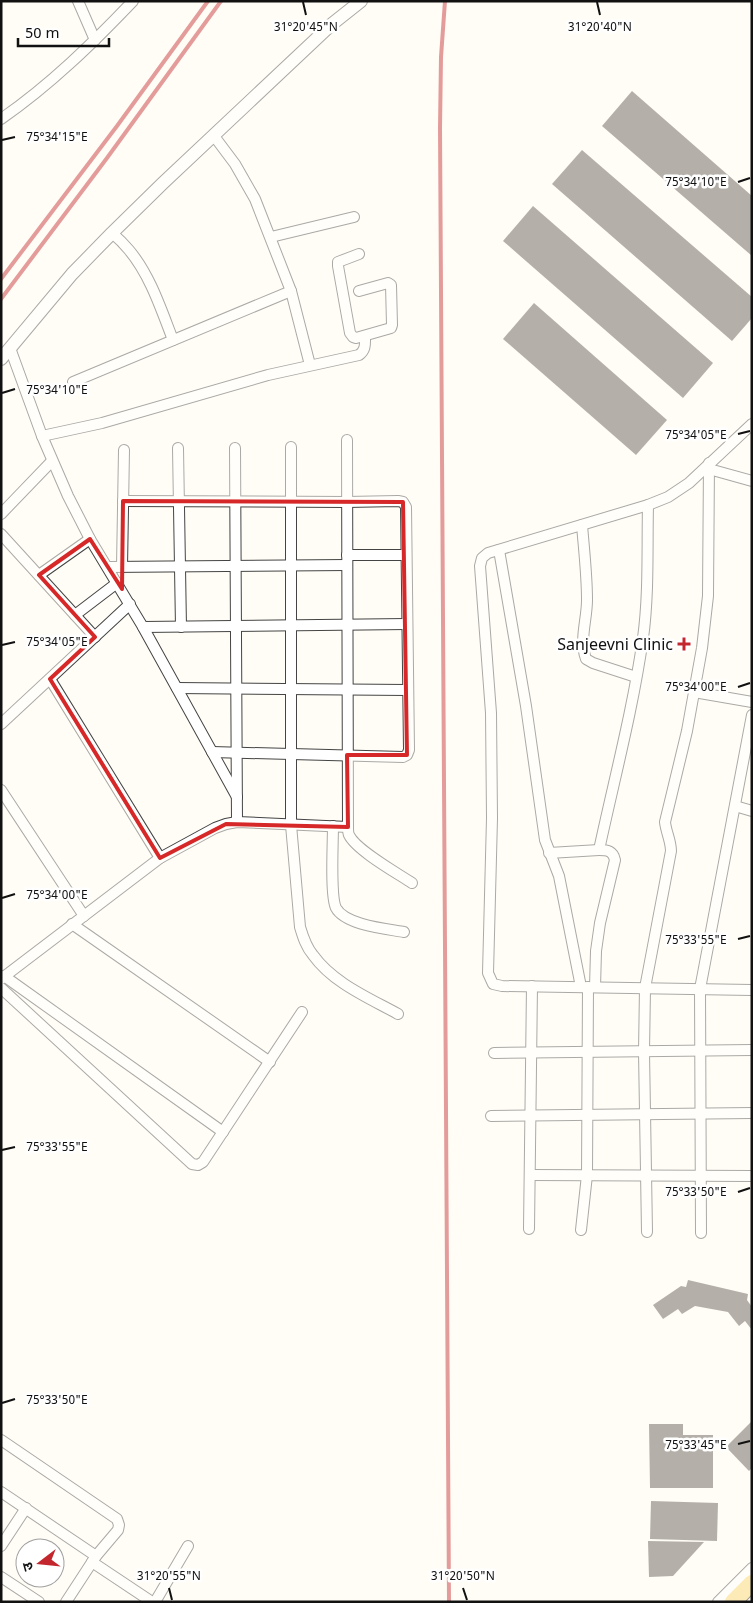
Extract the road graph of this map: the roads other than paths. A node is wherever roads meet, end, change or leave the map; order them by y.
1 (78, 1) edge
2 (133, 1) edge
3 (361, 1) edge
4 (95, 40) junction
5 (1, 119) edge
6 (214, 136) junction
7 (354, 217) dead end
8 (112, 233) junction
9 (271, 237) junction
10 (359, 254) dead end
11 (359, 291) dead end
12 (291, 292) junction
13 (365, 336) junction
14 (173, 340) junction
15 (10, 348) junction
16 (1, 360) edge
17 (310, 365) junction
18 (73, 382) dead end
19 (752, 424) edge
20 (42, 436) junction
21 (347, 440) dead end
22 (291, 447) dead end
23 (178, 448) dead end
24 (235, 448) dead end
25 (124, 450) dead end
26 (52, 461) junction
27 (709, 466) junction
28 (752, 481) edge
29 (123, 501) junction
30 (179, 502) junction
31 (235, 502) junction
32 (291, 502) junction
33 (347, 502) junction
34 (648, 505) junction
35 (1, 514) edge
36 (582, 525) junction
37 (1, 534) edge
38 (90, 539) junction
39 (499, 550) junction
40 (406, 555) junction
41 (347, 560) junction
42 (180, 566) junction
43 (236, 566) junction
44 (291, 566) junction
45 (108, 567) junction
46 (122, 567) junction
47 (39, 575) junction
48 (117, 583) junction
49 (130, 604) junction
50 (74, 615) junction
51 (407, 624) junction
52 (347, 625) junction
53 (236, 626) junction
54 (291, 626) junction
55 (143, 627) junction
56 (181, 627) junction
57 (95, 637) junction
58 (636, 677) junction
59 (50, 679) junction
60 (177, 688) junction
61 (236, 689) junction
62 (291, 689) junction
63 (347, 690) junction
64 (408, 690) junction
65 (694, 692) junction
66 (752, 702) edge
67 (752, 715) edge
68 (1, 724) edge
69 (212, 752) junction
70 (236, 752) junction
71 (291, 754) junction
72 (347, 755) junction
73 (1, 790) edge
74 (237, 797) junction
75 (735, 806) junction
76 (752, 811) edge
77 (237, 822) junction
78 (291, 825) junction
79 (333, 826) junction
80 (348, 827) junction
81 (599, 850) junction
82 (549, 853) junction
83 (160, 858) junction
84 (412, 883) dead end
85 (84, 916) junction
86 (72, 924) junction
87 (404, 932) dead end
88 (3, 978) edge
89 (532, 986) junction
90 (588, 987) junction
91 (1, 988) edge
92 (645, 988) junction
93 (700, 989) junction
94 (752, 990) edge
95 (302, 1012) dead end
96 (398, 1014) dead end
97 (752, 1050) edge
98 (700, 1051) junction
99 (588, 1052) junction
100 (644, 1052) junction
101 (494, 1053) dead end
102 (532, 1053) junction
103 (270, 1062) junction
104 (701, 1113) junction
105 (752, 1113) edge
106 (645, 1114) junction
107 (587, 1115) junction
108 (491, 1116) dead end
109 (531, 1116) junction
110 (223, 1132) junction
111 (531, 1175) junction
112 (587, 1175) junction
113 (646, 1176) junction
114 (701, 1176) junction
115 (752, 1176) edge
116 (529, 1229) dead end
117 (581, 1230) dead end
118 (647, 1232) dead end
119 (701, 1233) dead end
120 (1, 1440) edge
121 (1, 1492) edge
122 (26, 1508) junction
123 (1, 1546) edge
124 (188, 1546) dead end
125 (94, 1559) junction
126 (752, 1568) edge
127 (1, 1577) edge
128 (752, 1583) edge
129 (39, 1602) edge
130 (66, 1602) edge
131 (154, 1602) edge
132 (718, 1602) edge
133 (733, 1602) edge

1 - 4 street
2 - 4 street
3 - 6 street
4 - 5 street
6 - 8 street
6 - 9 street
7 - 9 street
8 - 14 street
8 - 15 street
9 - 12 street
10 - 13 street
11 - 13 street
12 - 14 street
12 - 17 street
13 - 17 street
14 - 18 street
15 - 16 street
15 - 20 street
17 - 20 street
19 - 27 street
20 - 26 street
21 - 33 street
22 - 32 street
23 - 30 street
24 - 31 street
25 - 29 street
26 - 35 street
26 - 38 street
27 - 28 street
27 - 34 street
27 - 65 street
29 - 30 street
29 - 46 street
30 - 31 street
30 - 42 street
31 - 32 street
31 - 43 street
32 - 33 street
32 - 44 street
33 - 40 street
33 - 41 street
34 - 36 street
34 - 58 street
36 - 39 street
36 - 58 street
37 - 47 street
38 - 45 street
38 - 47 street
39 - 82 street
39 - 89 street
40 - 41 street
40 - 51 street
41 - 44 street
41 - 52 street
42 - 43 street
42 - 46 street
42 - 56 street
43 - 44 street
43 - 53 street
44 - 54 street
45 - 46 street
45 - 48 street
47 - 50 street
48 - 49 street
48 - 50 street
49 - 55 street
49 - 57 street
50 - 57 street
51 - 52 street
51 - 64 street
52 - 54 street
52 - 63 street
53 - 54 street
53 - 56 street
53 - 61 street
54 - 62 street
55 - 56 street
55 - 60 street
57 - 59 street
58 - 81 street
59 - 68 street
59 - 83 street
60 - 61 street
60 - 69 street
61 - 62 street
61 - 70 street
62 - 63 street
62 - 71 street
63 - 64 street
63 - 72 street
64 - 72 street
65 - 66 street
65 - 92 street
67 - 75 street
69 - 70 street
69 - 74 street
70 - 71 street
70 - 74 street
71 - 72 street
71 - 78 street
72 - 80 street
73 - 85 street
74 - 77 street
75 - 76 street
75 - 93 street
77 - 78 street
77 - 83 street
78 - 79 street
78 - 96 street
79 - 80 street
79 - 87 street
80 - 84 street
81 - 82 street
81 - 90 street
82 - 90 street
83 - 85 street
85 - 86 street
86 - 88 street
86 - 103 street
88 - 110 street
89 - 90 street
89 - 102 street
90 - 92 street
90 - 99 street
91 - 110 street
92 - 93 street
92 - 100 street
93 - 94 street
93 - 98 street
95 - 103 street
97 - 98 street
98 - 100 street
98 - 104 street
99 - 100 street
99 - 102 street
99 - 107 street
100 - 106 street
101 - 102 street
102 - 109 street
103 - 110 street
104 - 105 street
104 - 106 street
104 - 114 street
106 - 107 street
106 - 113 street
107 - 109 street
107 - 112 street
108 - 109 street
109 - 111 street
111 - 112 street
111 - 116 street
112 - 113 street
112 - 117 street
113 - 114 street
113 - 118 street
114 - 115 street
114 - 119 street
120 - 125 street
121 - 122 street
122 - 123 street
122 - 125 street
124 - 131 street
125 - 130 street
125 - 131 street
126 - 132 street
127 - 129 street
128 - 133 main road

